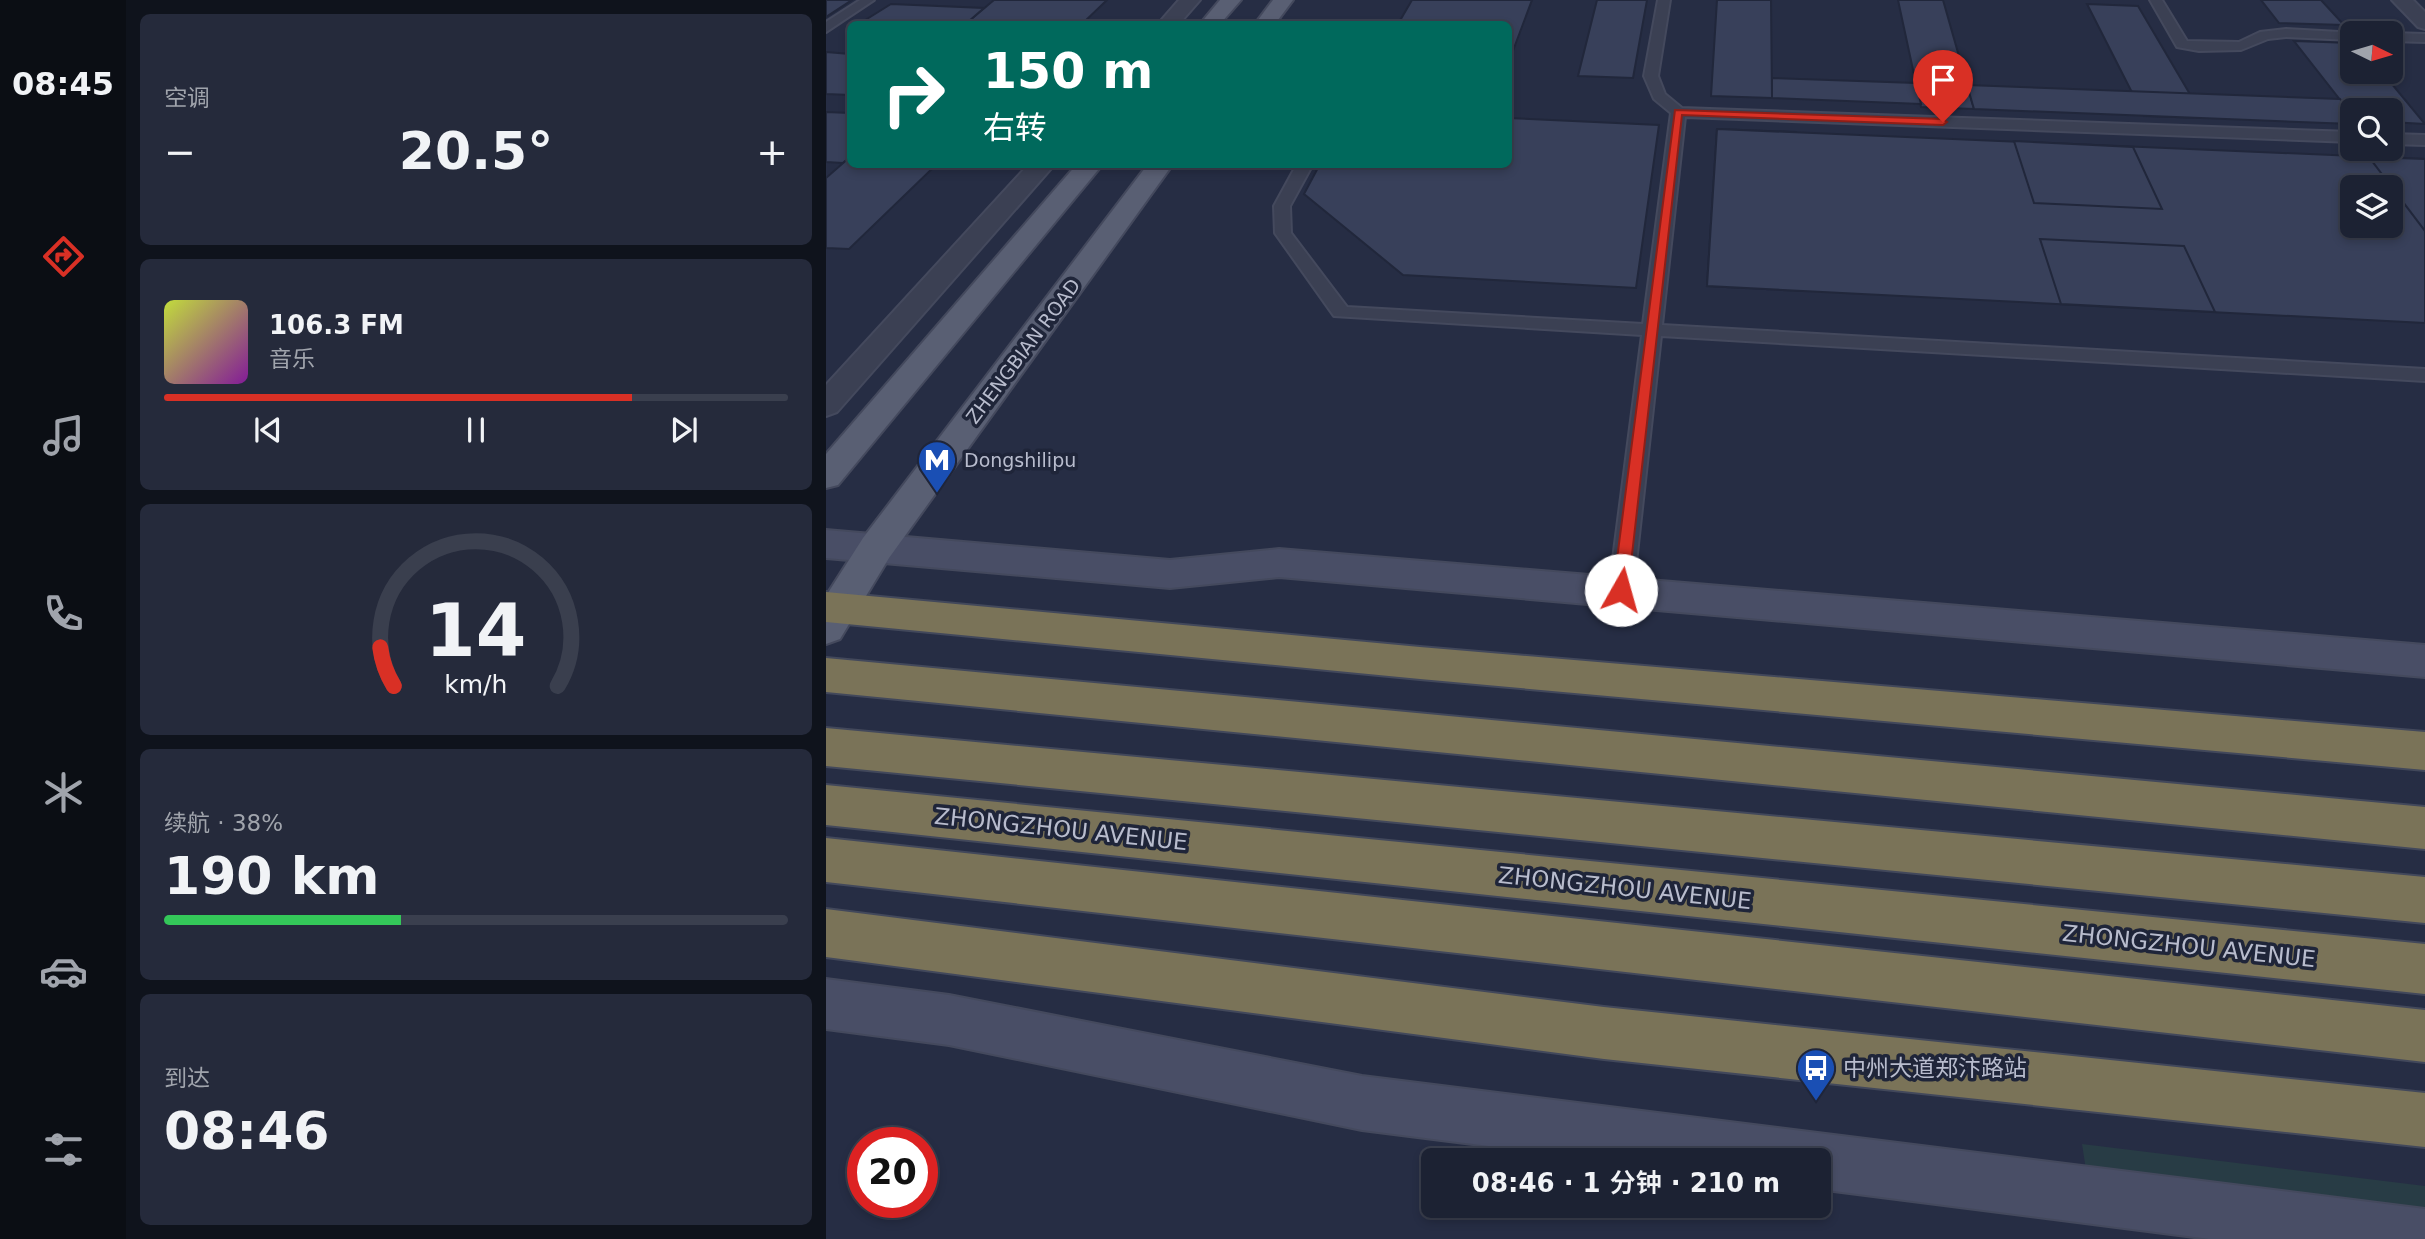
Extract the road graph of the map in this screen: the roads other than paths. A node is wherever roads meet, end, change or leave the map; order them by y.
1 (868, 0) edge
2 (1190, 0) edge
3 (1231, 0) edge
4 (1283, 0) edge
5 (1664, 0) edge
6 (2156, 0) edge
7 (2402, 0) edge
8 (1171, 21) edge
9 (1213, 21) edge
10 (1267, 21) edge
11 (2425, 23) edge
12 (826, 28) edge
13 (2340, 35) edge
14 (2403, 37) edge
15 (2425, 38) edge
16 (1678, 112) junction
17 (2340, 137) edge
18 (2403, 139) edge
19 (2425, 140) edge
20 (1038, 168) edge
21 (1088, 168) edge
22 (1158, 168) edge
23 (1303, 168) edge
24 (1652, 329) junction
25 (2425, 375) edge
26 (826, 405) edge
27 (826, 476) edge
28 (826, 544) edge
29 (876, 548) junction
30 (1621, 590) junction
31 (830, 614) edge
32 (2425, 661) edge
33 (826, 675) edge
34 (826, 747) edge
35 (2425, 751) edge
36 (826, 805) edge
37 (2425, 828) edge
38 (826, 860) edge
39 (2425, 901) edge
40 (826, 933) edge
41 (2425, 969) edge
42 (826, 1004) edge
43 (2425, 1036) edge
44 (2425, 1120) edge
45 (1716, 1148) edge
46 (1831, 1163) edge
47 (2425, 1238) edge

1 - 12 lane
2 - 8 street
3 - 9 main road
4 - 10 main road
5 - 16 lane
6 - 13 lane
7 - 11 street
14 - 15 lane
16 - 17 lane
16 - 24 lane
18 - 19 lane
20 - 26 street
21 - 27 main road
22 - 29 main road, ZHENGBIAN ROAD
23 - 24 lane
24 - 25 lane
24 - 30 lane
28 - 29 street
29 - 30 street
29 - 31 main road, ZHENGBIAN ROAD
30 - 32 street
31 - 35 highway
33 - 37 highway
34 - 39 highway
36 - 41 highway, ZHONGZHOU AVENUE
38 - 43 highway
40 - 44 highway
42 - 45 street
46 - 47 street

